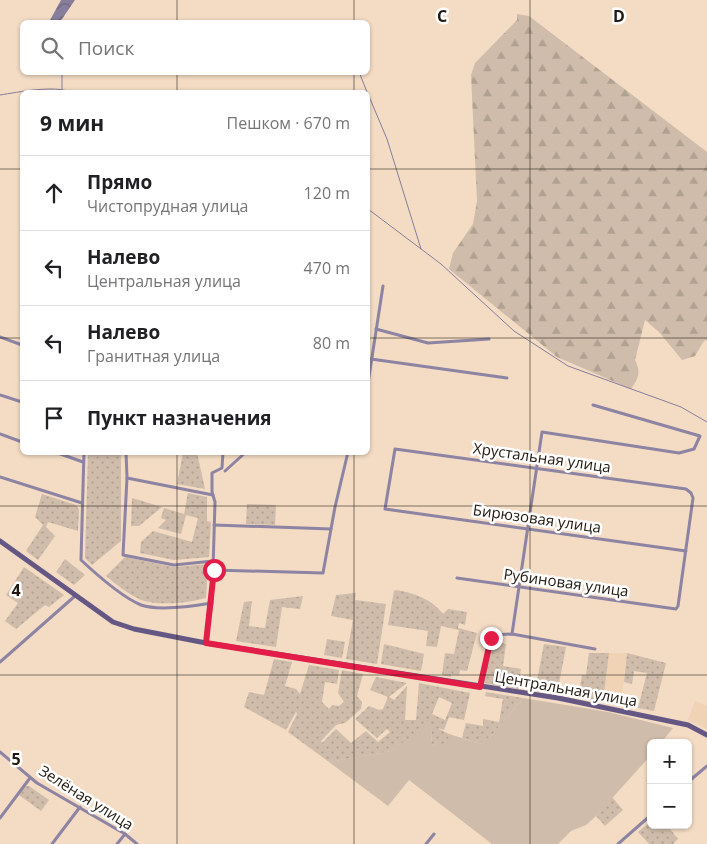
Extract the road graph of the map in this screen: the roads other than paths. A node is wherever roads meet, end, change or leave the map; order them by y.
1 (383, 286) dead end
2 (376, 330) junction
3 (0, 338) edge
4 (489, 340) dead end
5 (20, 344) edge
6 (371, 359) junction
7 (370, 367) edge
8 (507, 378) dead end
9 (0, 394) edge
10 (20, 401) edge
11 (593, 406) dead end
12 (0, 434) edge
13 (20, 441) edge
14 (63, 455) edge
15 (84, 455) edge
16 (126, 455) edge
17 (223, 455) edge
18 (243, 455) edge
19 (347, 455) edge
20 (83, 462) junction
21 (537, 468) junction
22 (225, 471) dead end
23 (0, 477) edge
24 (127, 478) junction
25 (213, 495) junction
26 (82, 503) junction
27 (385, 509) joint
28 (214, 525) junction
29 (527, 528) junction
30 (331, 530) junction
31 (0, 541) edge
32 (686, 551) junction
33 (213, 561) junction
34 (214, 570) junction
35 (457, 578) dead end
36 (519, 588) junction
37 (75, 596) junction
38 (212, 603) junction
39 (512, 634) junction
40 (206, 643) junction
41 (595, 649) dead end
42 (0, 662) edge
43 (480, 687) junction
44 (707, 735) edge
45 (0, 752) edge
46 (707, 766) edge
47 (30, 778) junction
48 (692, 779) edge
49 (80, 807) junction
50 (0, 818) edge
51 (647, 819) edge
52 (124, 834) junction
53 (434, 834) dead end
54 (52, 844) edge
55 (117, 844) edge
56 (137, 844) edge
57 (426, 844) edge
58 (618, 844) edge

1 - 2 street
2 - 4 street
2 - 6 street
3 - 5 street
6 - 7 street
6 - 8 street
9 - 10 street
11 - 21 street
12 - 13 street
14 - 20 street
15 - 20 street
16 - 24 street
17 - 25 street
18 - 22 street
19 - 30 street
20 - 26 street
21 - 27 street, Хрустальная улица
21 - 29 street
21 - 32 street, Хрустальная улица
23 - 26 street
24 - 25 street
24 - 33 street
25 - 28 street
26 - 38 street
27 - 29 street, Бирюзовая улица
28 - 30 street
28 - 33 street
29 - 32 street, Бирюзовая улица
29 - 36 street
30 - 34 street
31 - 37 main road, Центральная улица
32 - 36 street, Рубиновая улица
33 - 34 street
34 - 38 street
35 - 36 street, Рубиновая улица
36 - 39 street
37 - 40 main road, Центральная улица
37 - 42 street
38 - 40 street
39 - 41 street
39 - 43 street
40 - 43 main road, Центральная улица
43 - 44 main road, Центральная улица
45 - 47 street, Зелёная улица
46 - 48 street
47 - 49 street, Зелёная улица
47 - 50 street
49 - 52 street, Зелёная улица
49 - 54 street
51 - 58 street
52 - 55 street
52 - 56 street, Зелёная улица
53 - 57 street

